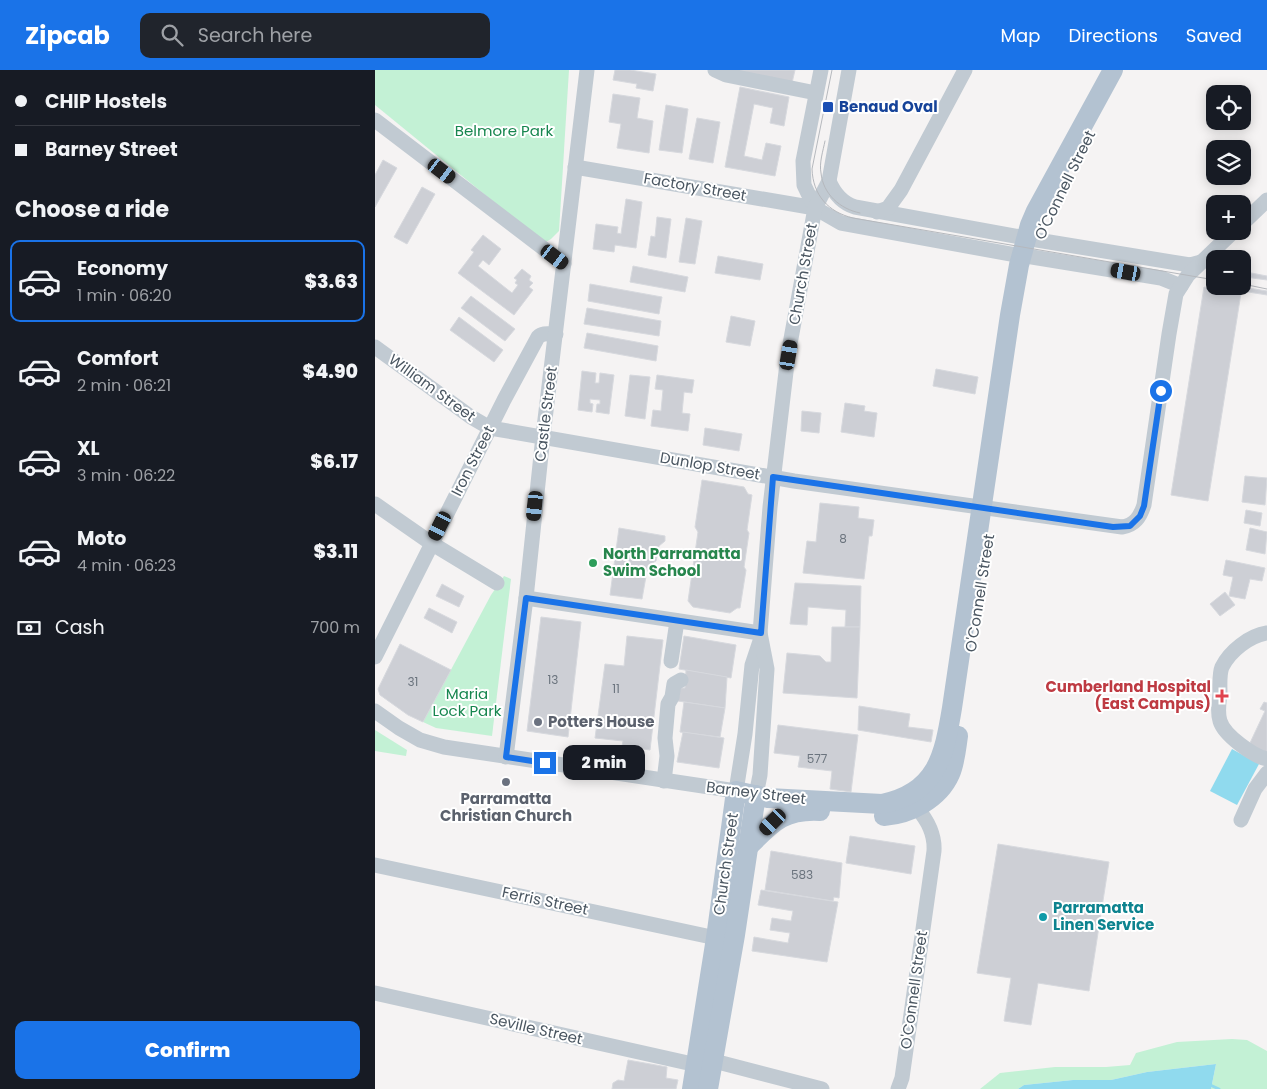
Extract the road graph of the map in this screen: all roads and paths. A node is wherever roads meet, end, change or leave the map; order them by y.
1 (587, 70) edge
2 (715, 70) edge
3 (821, 70) edge
4 (849, 70) edge
5 (965, 70) edge
6 (1113, 70) edge
7 (1126, 70) edge
8 (816, 93) junction
9 (375, 120) edge
10 (575, 167) junction
11 (829, 181) junction
12 (901, 190) junction
13 (841, 199) junction
14 (1267, 200) edge
15 (815, 208) junction
16 (877, 212) junction
17 (1251, 215) edge
18 (911, 219) junction
19 (1224, 240) edge
20 (1029, 248) junction
21 (1201, 262) junction
22 (564, 264) junction
23 (1181, 286) junction
24 (556, 334) junction
25 (375, 347) edge
26 (490, 428) junction
27 (543, 436) junction
28 (773, 477) junction
29 (375, 504) edge
30 (987, 508) junction
31 (431, 543) junction
32 (497, 583) dead end
33 (526, 598) junction
34 (677, 621) junction
35 (1267, 633) edge
36 (761, 636) junction
37 (375, 656) edge
38 (671, 661) dead end
39 (681, 680) dead end
40 (375, 711) edge
41 (506, 757) junction
42 (1267, 759) edge
43 (1267, 772) edge
44 (664, 781) junction
45 (736, 791) junction
46 (756, 795) junction
47 (913, 802) junction
48 (1241, 820) dead end
49 (747, 848) junction
50 (375, 865) edge
51 (716, 938) junction
52 (375, 992) edge
53 (705, 1063) junction
54 (692, 1089) edge
55 (708, 1089) edge
56 (822, 1089) edge
57 (898, 1089) edge

1 - 10 street, Castle Street
2 - 8 street
3 - 8 street, Church Street
4 - 11 street, Church Street
5 - 12 street
6 - 20 main road, O'Connell Street
7 - 20 main road, O'Connell Street
8 - 15 street, Church Street
9 - 22 street
10 - 15 street, Factory Street
10 - 22 street, Castle Street
11 - 13 street
11 - 15 street, Church Street
12 - 16 street
12 - 18 street
13 - 15 street
13 - 16 street, Factory Street
14 - 17 street
15 - 20 street, Factory Street
15 - 28 street, Church Street
16 - 18 street, Factory Street
18 - 20 street, Factory Street
19 - 21 street
20 - 21 street, Factory Street
20 - 23 street, Factory Street
20 - 30 main road, O'Connell Street
21 - 23 street
22 - 24 street, Castle Street
23 - 30 street, Dunlop Street
24 - 26 street, Iron Street
24 - 27 street, Castle Street
25 - 26 street, William Street
26 - 27 street, Dunlop Street
26 - 31 street, Iron Street
27 - 28 street, Dunlop Street
27 - 33 street, Castle Street
28 - 30 street, Dunlop Street
28 - 36 street, Church Street
29 - 31 street
30 - 47 main road, O'Connell Street
31 - 32 street
31 - 37 street, Iron Street
33 - 34 street
33 - 41 street, Castle Street
34 - 36 street
34 - 38 street
35 - 42 street
36 - 45 street, Church Street
36 - 46 street, Church Street
39 - 44 street
40 - 41 street, Barney Street
41 - 44 street, Barney Street
43 - 48 street
44 - 45 street, Barney Street
45 - 46 main road, Barney Street
45 - 51 main road, Church Street
46 - 47 main road, Barney Street
46 - 49 main road, Church Street
47 - 49 main road, Barney Street
47 - 57 street, O'Connell Street
49 - 53 main road, Church Street
50 - 51 street, Ferris Street
51 - 53 main road, Church Street
52 - 53 street, Seville Street
53 - 54 main road, Church Street
53 - 55 main road, Church Street
53 - 56 street, Seville Street

